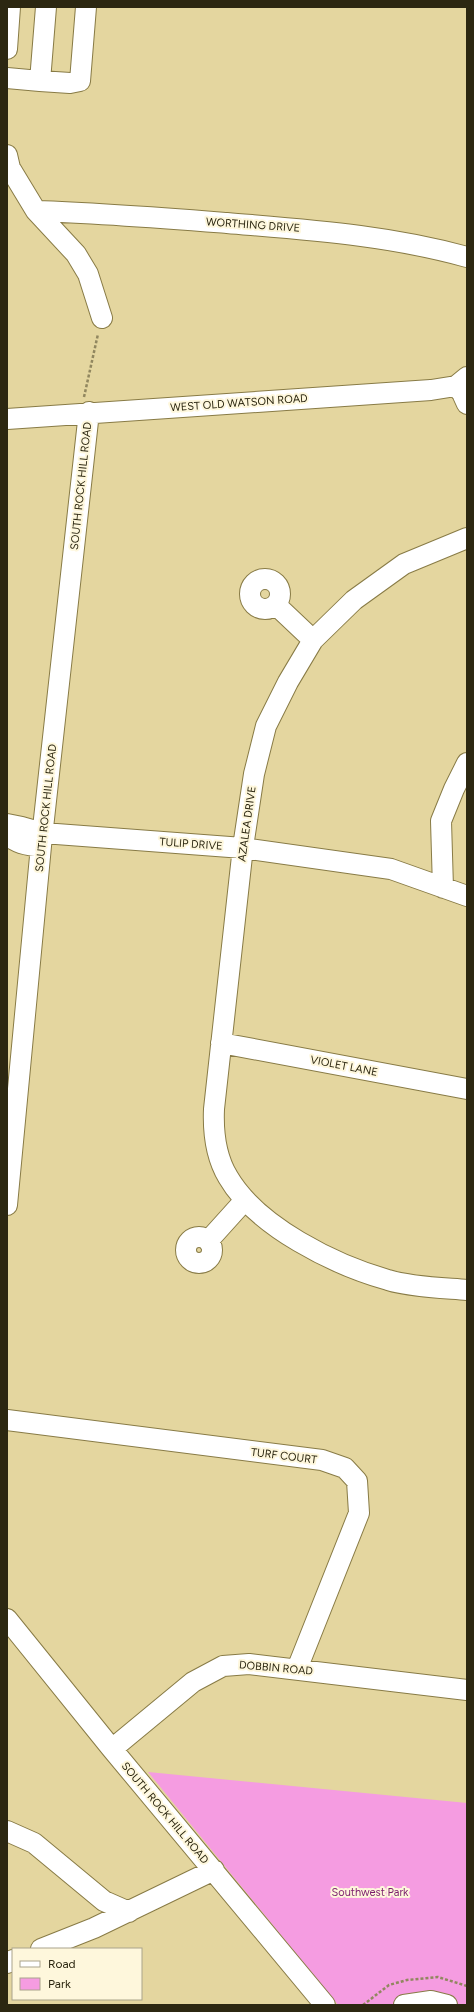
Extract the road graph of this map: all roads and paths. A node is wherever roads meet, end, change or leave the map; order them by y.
1 (10, 7) edge
2 (46, 7) edge
3 (86, 7) edge
4 (7, 49) edge
5 (7, 78) edge
6 (40, 81) junction
7 (7, 155) edge
8 (36, 211) junction
9 (467, 258) edge
10 (102, 318) joint
11 (462, 382) edge
12 (467, 404) edge
13 (85, 413) junction
14 (7, 419) edge
15 (467, 538) edge
16 (276, 605) dead end
17 (314, 640) junction
18 (467, 763) edge
19 (7, 824) edge
20 (7, 835) edge
21 (42, 840) junction
22 (243, 848) junction
23 (443, 888) junction
24 (467, 896) edge
25 (221, 1043) junction
26 (467, 1089) edge
27 (7, 1199) edge
28 (245, 1200) junction
29 (208, 1240) dead end
30 (467, 1290) edge
31 (7, 1420) edge
32 (7, 1619) edge
33 (297, 1669) junction
34 (467, 1690) edge
35 (112, 1749) junction
36 (7, 1831) edge
37 (214, 1870) junction
38 (95, 1895) junction
39 (129, 1912) junction
40 (94, 1928) junction
41 (44, 1948) edge
42 (467, 1986) edge
43 (325, 2005) edge
44 (363, 2005) edge
45 (404, 2005) edge
46 (447, 2005) edge

1 - 4 street
2 - 6 street
3 - 6 street
5 - 6 street
7 - 8 street
8 - 9 street, WORTHING DRIVE
8 - 10 street
10 - 13 path
11 - 12 street
11 - 13 street, WEST OLD WATSON ROAD
13 - 14 street, WEST OLD WATSON ROAD
13 - 21 street, SOUTH ROCK HILL ROAD
15 - 17 street, AZALEA DRIVE
16 - 17 street
17 - 22 street, AZALEA DRIVE
18 - 23 street
19 - 21 street, TULIP DRIVE
20 - 21 street, TULIP DRIVE
21 - 22 street, TULIP DRIVE
21 - 27 street, SOUTH ROCK HILL ROAD
22 - 23 street, TULIP DRIVE
22 - 25 street, AZALEA DRIVE
23 - 24 street, TULIP DRIVE
25 - 26 street, VIOLET LANE
25 - 28 street, AZALEA DRIVE
28 - 29 street
28 - 30 street, AZALEA DRIVE
31 - 33 street, TURF COURT
32 - 35 street, SOUTH ROCK HILL ROAD
33 - 34 street, DOBBIN ROAD
33 - 35 street, DOBBIN ROAD
35 - 37 street, SOUTH ROCK HILL ROAD
36 - 38 street
37 - 39 street
37 - 43 street, SOUTH ROCK HILL ROAD
38 - 39 street
38 - 40 street
39 - 40 street
40 - 41 street
42 - 44 path
45 - 46 street

